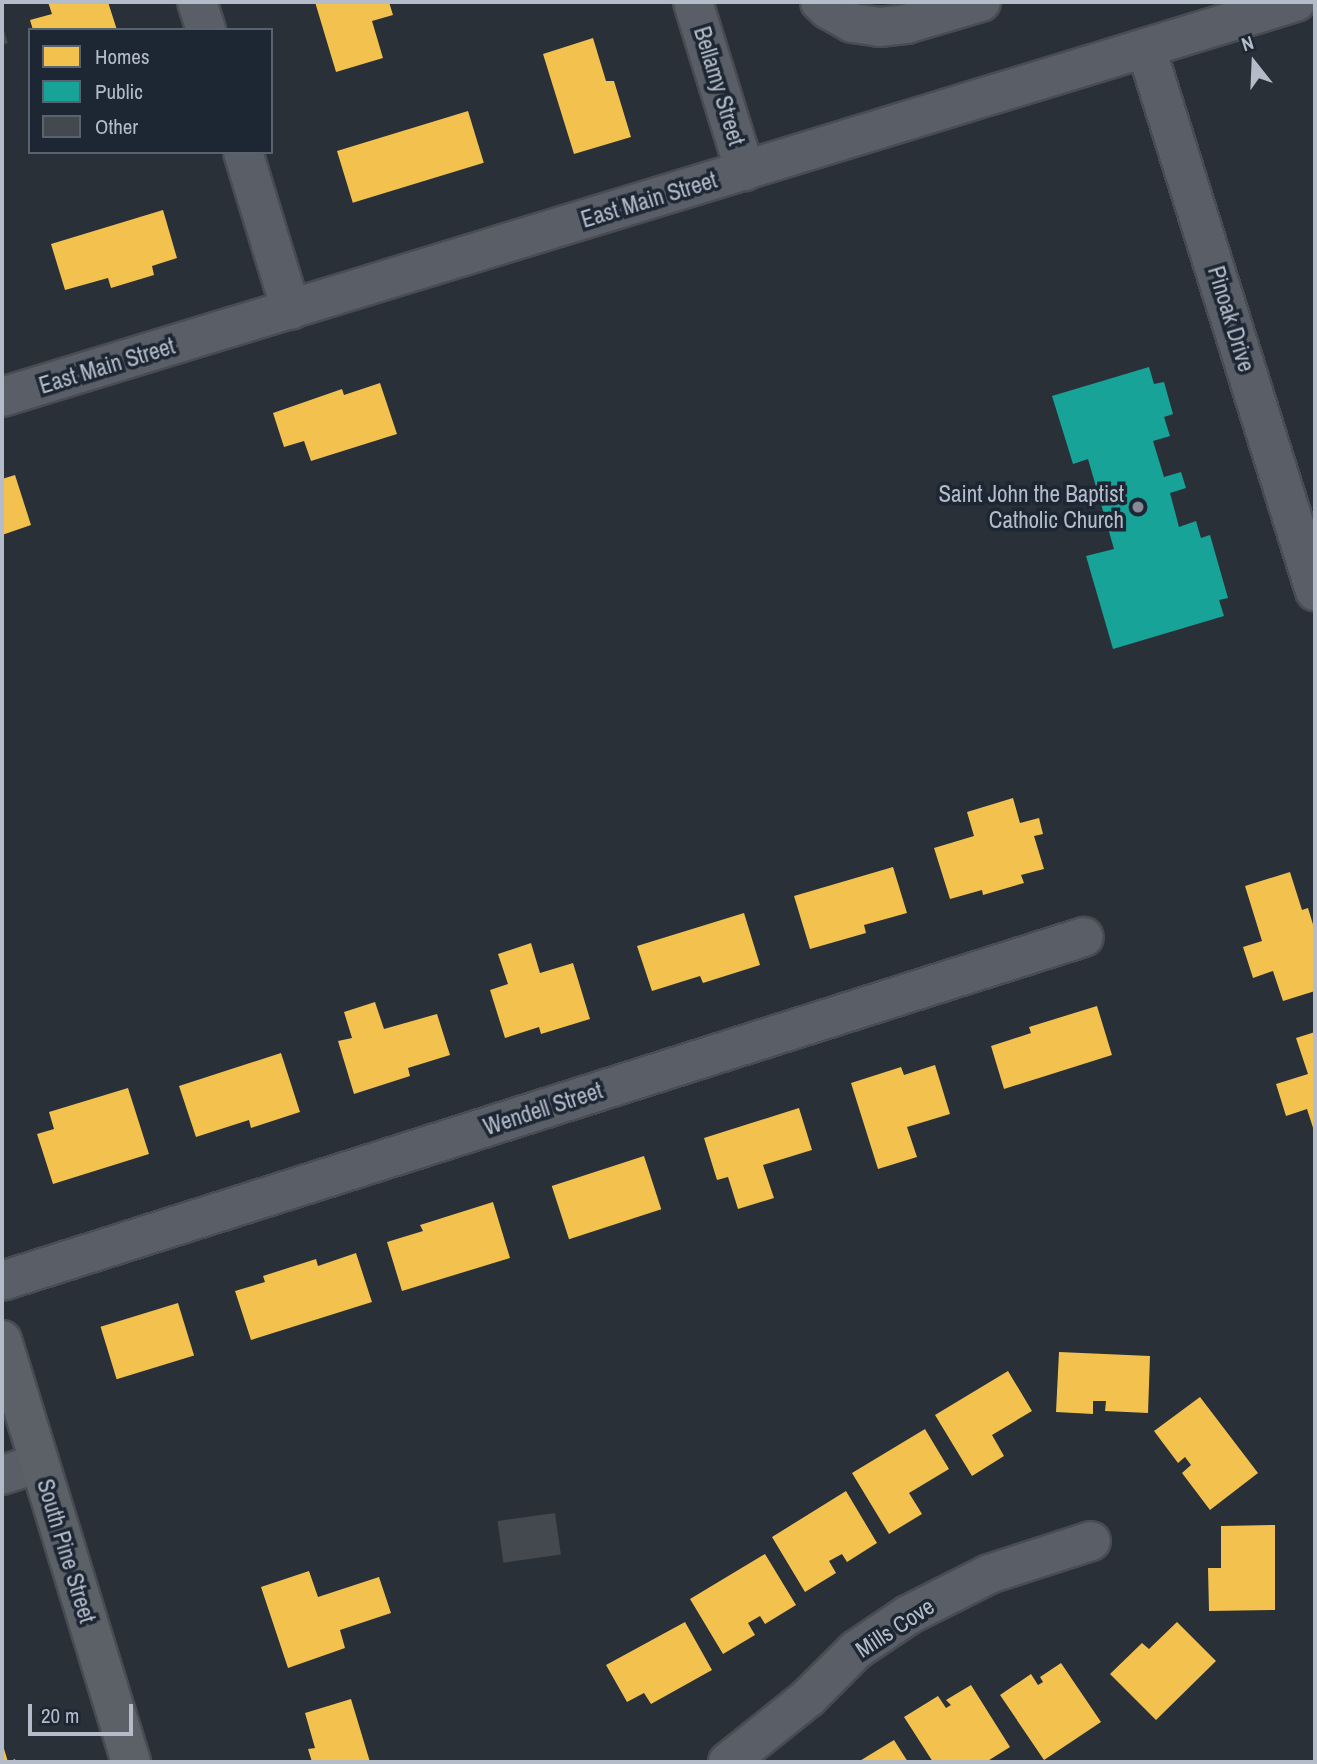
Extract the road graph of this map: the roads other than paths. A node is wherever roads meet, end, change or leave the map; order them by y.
1 (197, 2) edge
2 (692, 2) edge
3 (820, 2) edge
4 (981, 2) edge
5 (1296, 2) edge
6 (205, 28) edge
7 (1146, 48) junction
8 (244, 154) edge
9 (745, 171) junction
10 (291, 310) junction
11 (2, 397) edge
12 (1315, 591) edge
13 (1084, 937) dead end
14 (2, 1281) edge
15 (2, 1340) edge
16 (39, 1463) junction
17 (2, 1475) edge
18 (1091, 1541) dead end
19 (131, 1762) edge
20 (728, 1762) edge

1 - 6 street
2 - 9 street, Bellamy Street
3 - 4 street
5 - 7 street, East Main Street
7 - 9 street, East Main Street
7 - 12 street, Pinoak Drive
8 - 10 street
9 - 10 street, East Main Street
10 - 11 street, East Main Street
13 - 14 street, Wendell Street
15 - 16 main road, South Pine Street
16 - 17 street
16 - 19 main road, South Pine Street
18 - 20 street, Mills Cove

